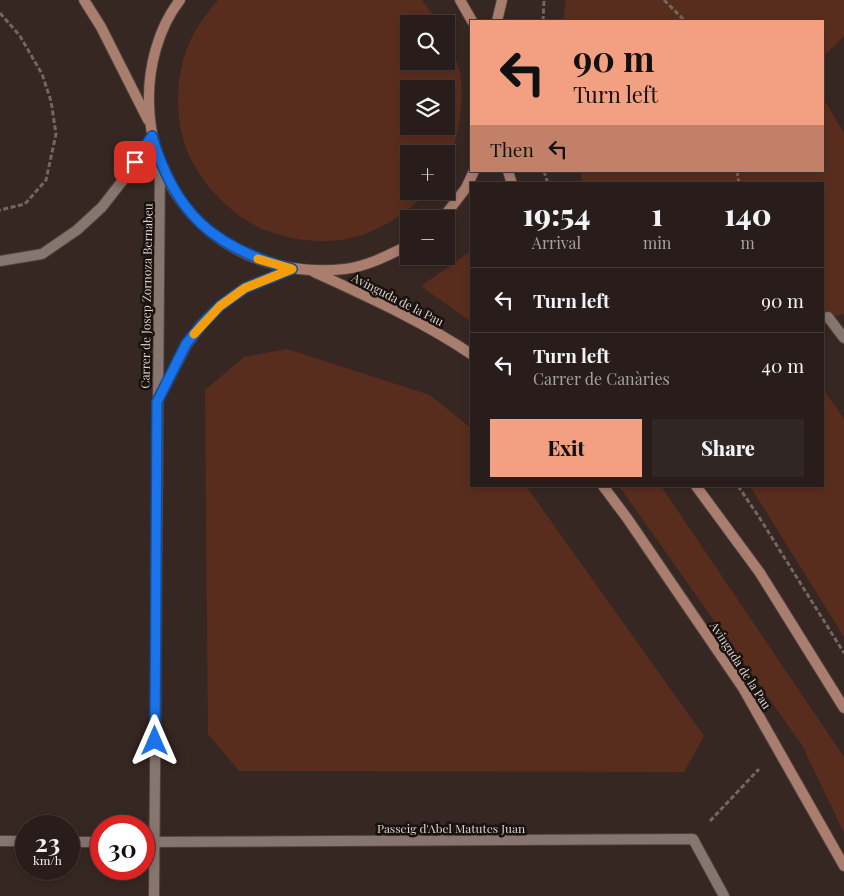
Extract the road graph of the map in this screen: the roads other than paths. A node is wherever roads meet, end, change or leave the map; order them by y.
1 (84, 0) edge
2 (180, 0) edge
3 (460, 0) edge
4 (502, 0) edge
5 (471, 20) edge
6 (497, 20) edge
7 (150, 122) junction
8 (152, 136) junction
9 (160, 162) junction
10 (474, 172) edge
11 (449, 210) edge
12 (400, 250) edge
13 (0, 261) edge
14 (292, 269) junction
15 (311, 271) junction
16 (828, 317) dead end
17 (844, 338) edge
18 (470, 353) edge
19 (157, 402) junction
20 (604, 487) edge
21 (697, 487) edge
22 (844, 708) edge
23 (149, 815) edge
24 (0, 841) edge
25 (15, 842) edge
26 (155, 842) edge
27 (844, 866) edge
28 (153, 880) edge
29 (154, 896) edge
30 (724, 896) edge

1 - 7 main road
2 - 7 main road
3 - 5 main road
4 - 6 main road
7 - 8 main road
8 - 9 main road
8 - 13 street
9 - 14 main road
9 - 19 street, Carrer de Josep Zornoza Bernabeu
10 - 11 main road
12 - 15 main road
14 - 15 main road
14 - 19 street, Carrer de Josep Zornoza Bernabeu
15 - 18 main road, Avinguda de la Pau
16 - 17 street
19 - 23 street, Carrer de Josep Zornoza Bernabeu
20 - 27 main road, Avinguda de la Pau
21 - 22 main road
24 - 25 street
26 - 30 street, Passeig d'Abel Matutes Juan
28 - 29 street, Carrer de Josep Zornoza Bernabeu

